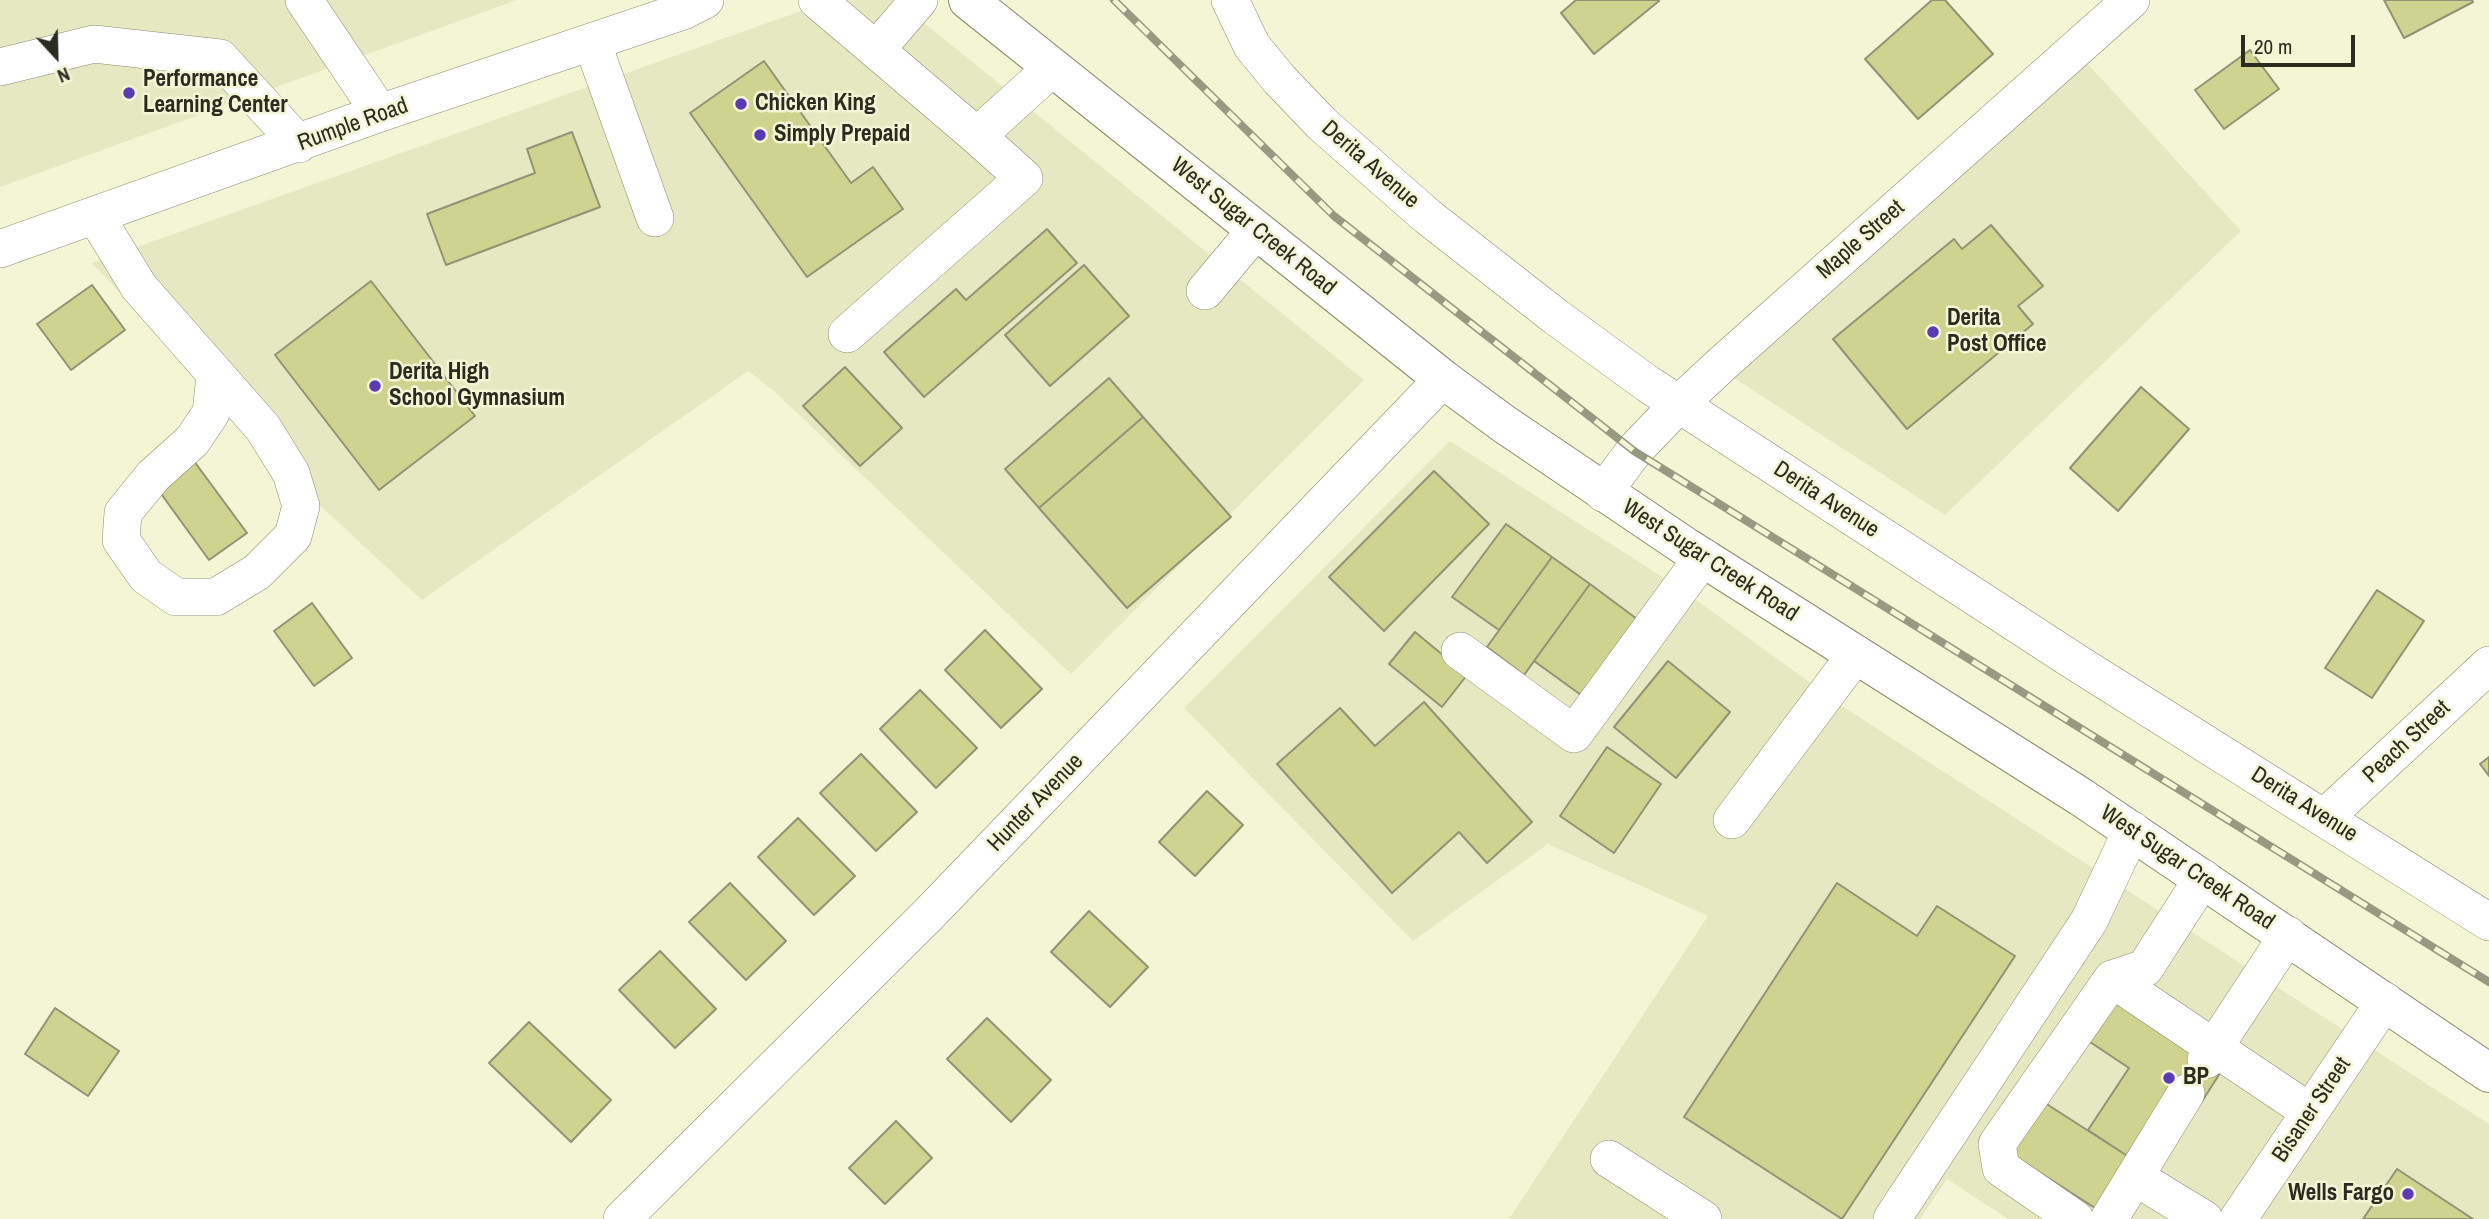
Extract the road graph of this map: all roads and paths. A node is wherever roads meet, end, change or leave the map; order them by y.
1 (304, 0) edge
2 (817, 0) edge
3 (919, 0) edge
4 (968, 0) edge
5 (1230, 0) edge
6 (2131, 0) edge
7 (686, 4) edge
8 (592, 42) junction
9 (876, 50) junction
10 (0, 67) edge
11 (1052, 68) junction
12 (380, 113) junction
13 (977, 136) junction
14 (299, 144) junction
15 (95, 215) junction
16 (655, 218) dead end
17 (1255, 230) junction
18 (0, 249) edge
19 (1205, 291) dead end
20 (847, 334) dead end
21 (215, 376) junction
22 (1443, 379) junction
23 (1678, 405) junction
24 (1603, 493) junction
25 (1703, 557) junction
26 (1460, 650) dead end
27 (1856, 654) junction
28 (2489, 665) edge
29 (2324, 818) junction
30 (1732, 820) dead end
31 (2132, 831) junction
32 (2203, 878) junction
33 (2489, 922) edge
34 (2288, 935) junction
35 (2112, 979) junction
36 (2385, 1001) junction
37 (2211, 1054) junction
38 (2489, 1073) edge
39 (2186, 1093) dead end
40 (2310, 1112) junction
41 (1609, 1159) dead end
42 (2135, 1177) junction
43 (622, 1219) edge
44 (1703, 1219) edge
45 (1892, 1219) edge
46 (2075, 1219) edge
47 (2109, 1219) edge
48 (2204, 1219) edge
49 (2238, 1219) edge

1 - 12 street
2 - 9 street
3 - 9 street
4 - 11 main road, West Sugar Creek Road
5 - 23 street, Derita Avenue
6 - 23 street, Maple Street
7 - 8 street, Rumple Road
8 - 12 street, Rumple Road
8 - 16 street
9 - 13 street
10 - 14 street
11 - 13 street
11 - 17 main road, West Sugar Creek Road
12 - 14 street, Rumple Road
13 - 20 street
14 - 15 street, Rumple Road
15 - 18 street, Rumple Road
15 - 21 street
17 - 19 street
17 - 22 main road, West Sugar Creek Road
21 - 21 street
22 - 24 main road, West Sugar Creek Road
22 - 43 street, Hunter Avenue
23 - 24 street, Maple Street
23 - 29 street, Derita Avenue
24 - 25 main road, West Sugar Creek Road
25 - 26 street
25 - 27 main road, West Sugar Creek Road
27 - 30 street
27 - 31 main road, West Sugar Creek Road
28 - 29 street, Peach Street
29 - 33 street, Derita Avenue
31 - 32 main road, West Sugar Creek Road
31 - 45 street
32 - 34 main road, West Sugar Creek Road
32 - 35 street
34 - 36 main road, West Sugar Creek Road
34 - 37 street
35 - 37 street
35 - 46 street
36 - 38 main road, West Sugar Creek Road
36 - 40 street, Bisaner Street
37 - 40 street
39 - 42 street
40 - 49 street, Bisaner Street
41 - 44 street
42 - 47 street
42 - 48 street

